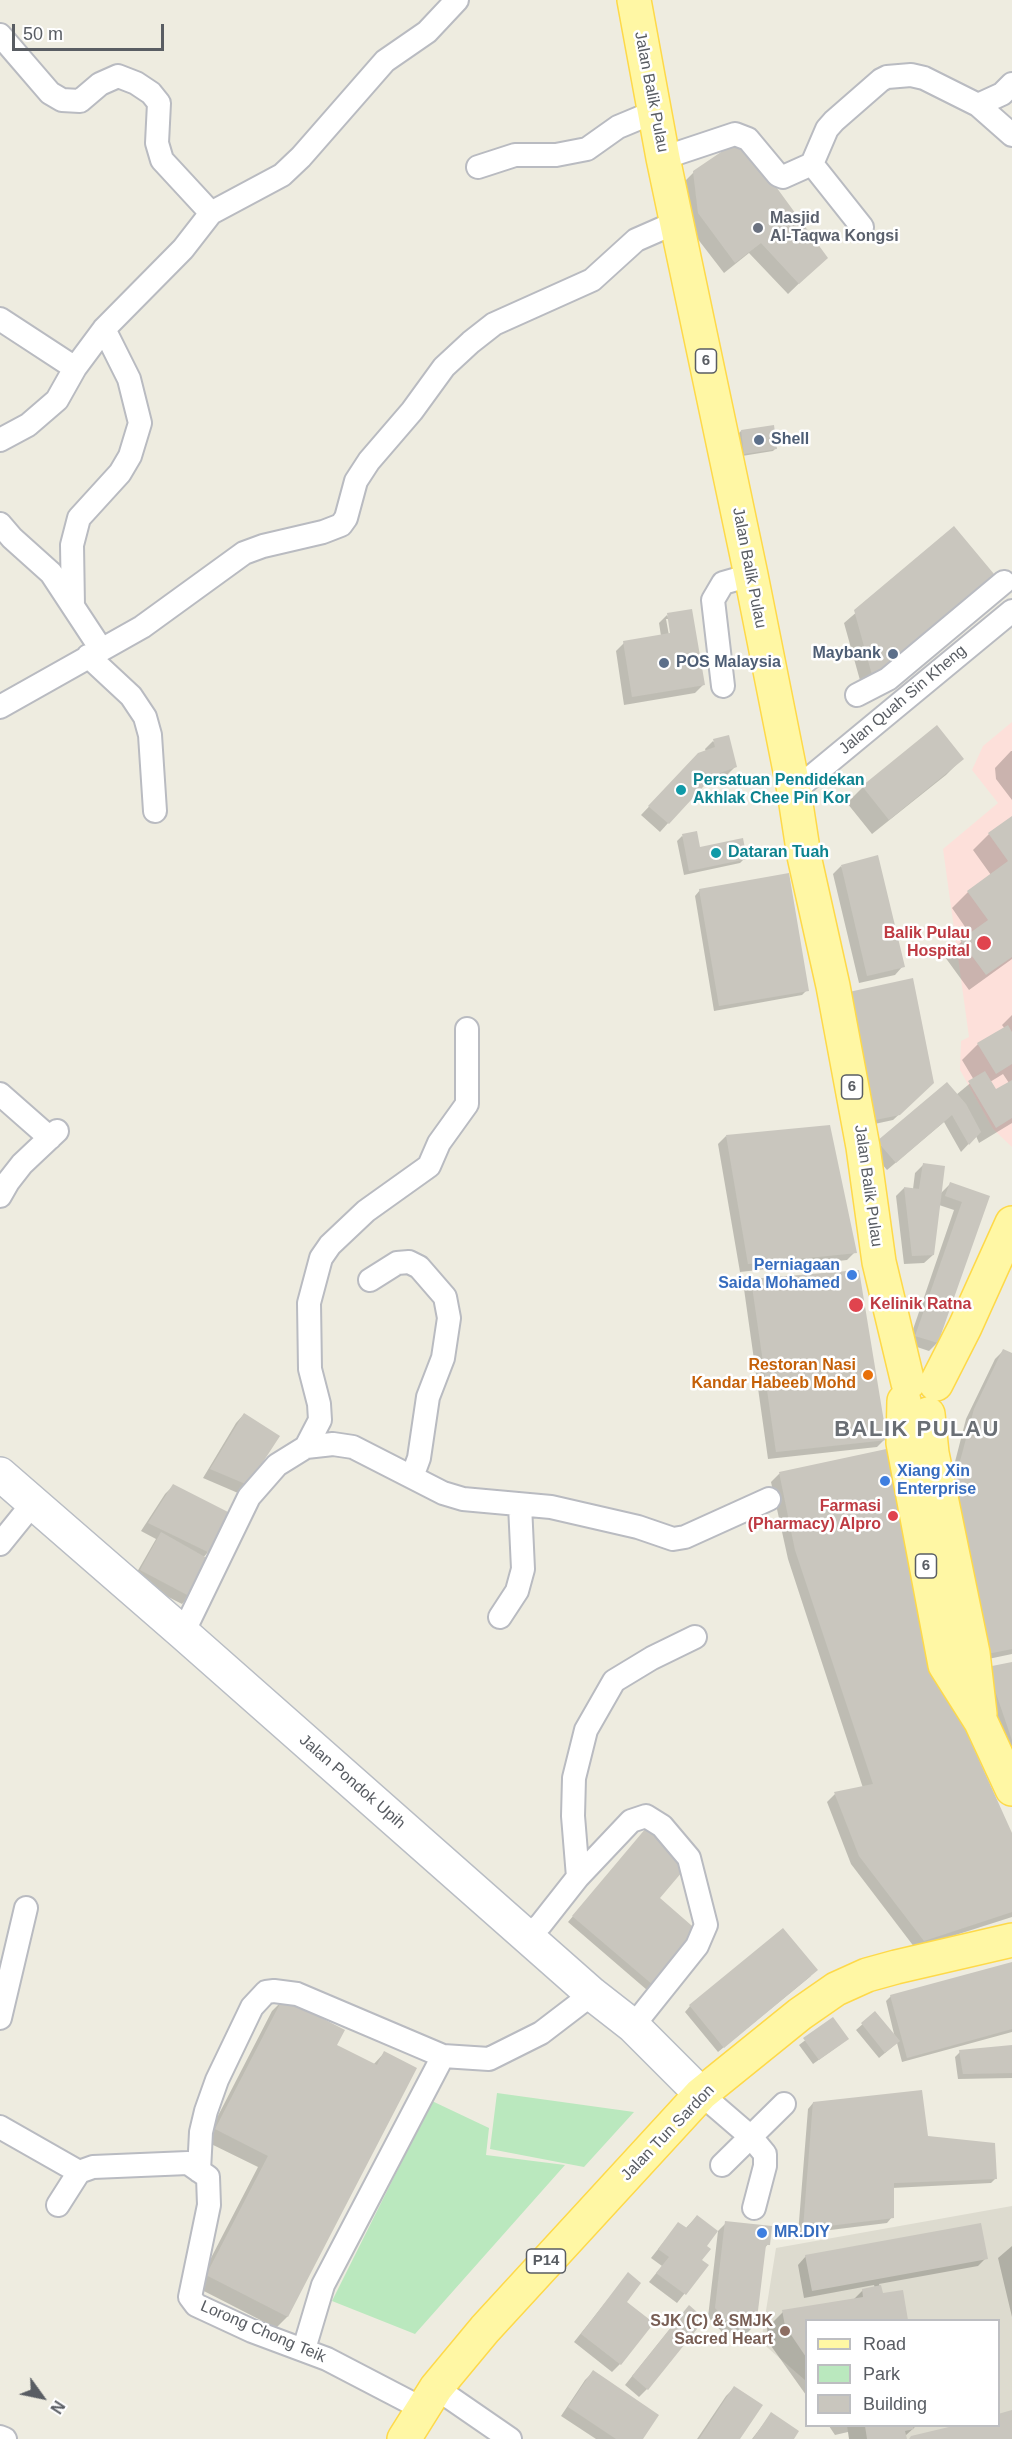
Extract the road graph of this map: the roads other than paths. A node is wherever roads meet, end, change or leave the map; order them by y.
1 (457, 0) edge
2 (634, 0) edge
3 (0, 35) edge
4 (1012, 84) edge
5 (978, 105) junction
6 (654, 112) junction
7 (1012, 135) edge
8 (663, 158) junction
9 (812, 164) junction
10 (478, 167) dead end
11 (211, 213) junction
12 (677, 222) junction
13 (862, 227) dead end
14 (0, 319) edge
15 (104, 329) junction
16 (75, 368) junction
17 (0, 440) edge
18 (0, 524) edge
19 (751, 575) junction
20 (1004, 582) dead end
21 (73, 606) junction
22 (1012, 611) edge
23 (95, 653) junction
24 (723, 686) dead end
25 (857, 695) dead end
26 (0, 707) edge
27 (794, 791) junction
28 (155, 811) dead end
29 (467, 1029) dead end
30 (0, 1094) edge
31 (0, 1196) edge
32 (1012, 1223) edge
33 (369, 1280) dead end
34 (919, 1395) junction
35 (306, 1447) junction
36 (0, 1474) edge
37 (412, 1478) junction
38 (769, 1499) dead end
39 (34, 1502) junction
40 (520, 1505) junction
41 (0, 1544) edge
42 (500, 1617) dead end
43 (183, 1633) junction
44 (695, 1637) dead end
45 (1012, 1789) edge
46 (578, 1877) junction
47 (27, 1908) dead end
48 (527, 1937) junction
49 (1012, 1940) edge
50 (592, 1994) junction
51 (0, 2018) edge
52 (633, 2026) junction
53 (443, 2056) junction
54 (701, 2094) junction
55 (784, 2104) dead end
56 (0, 2127) edge
57 (751, 2137) junction
58 (722, 2165) dead end
59 (200, 2171) junction
60 (79, 2172) junction
61 (58, 2205) dead end
62 (754, 2208) dead end
63 (304, 2349) junction
64 (430, 2398) junction
65 (487, 2433) edge
66 (0, 2437) edge
67 (5, 2439) edge
68 (404, 2439) edge
69 (510, 2439) edge

1 - 11 street
2 - 6 main road, Jalan Balik Pulau / 6
3 - 11 street
4 - 5 street
5 - 7 street
5 - 9 street
6 - 8 main road, Jalan Balik Pulau / 6
6 - 10 street
8 - 9 street
8 - 12 main road, Jalan Balik Pulau / 6
9 - 13 street
11 - 15 street
12 - 19 main road, Jalan Balik Pulau / 6
12 - 23 street
14 - 16 street
15 - 16 street
15 - 21 street
16 - 17 street
18 - 21 street
19 - 24 street
19 - 27 main road, Jalan Balik Pulau / 6
20 - 25 street
21 - 23 street
22 - 27 street, Jalan Quah Sin Kheng
23 - 26 street
23 - 28 street
27 - 34 main road, Jalan Balik Pulau / 6
29 - 35 street
30 - 31 street
32 - 34 main road
33 - 37 street
34 - 45 main road, Jalan Balik Pulau / 6
35 - 37 street
35 - 43 street
36 - 39 main road, Jalan Pondok Upih
37 - 40 street
38 - 40 street
39 - 41 street
39 - 43 main road, Jalan Pondok Upih
40 - 42 street
43 - 48 main road, Jalan Pondok Upih
44 - 46 street
46 - 48 street
46 - 52 street
47 - 51 street
48 - 50 main road, Jalan Pondok Upih
49 - 54 main road, Jalan Tun Sardon / P14
50 - 52 main road, Jalan Pondok Upih
50 - 53 street
52 - 54 main road, Jalan Pondok Upih
53 - 59 street
53 - 63 street
54 - 57 street
54 - 64 main road, Jalan Tun Sardon / P14
55 - 57 street
56 - 60 street
57 - 58 street
57 - 62 street
59 - 60 street
59 - 63 street, Lorong Chong Teik
60 - 61 street
63 - 64 street, Lorong Chong Teik
64 - 65 street, Lorong Chong Teik
64 - 68 main road, Jalan Tun Sardon / P14
65 - 69 street, Lorong Chong Teik
66 - 67 street

